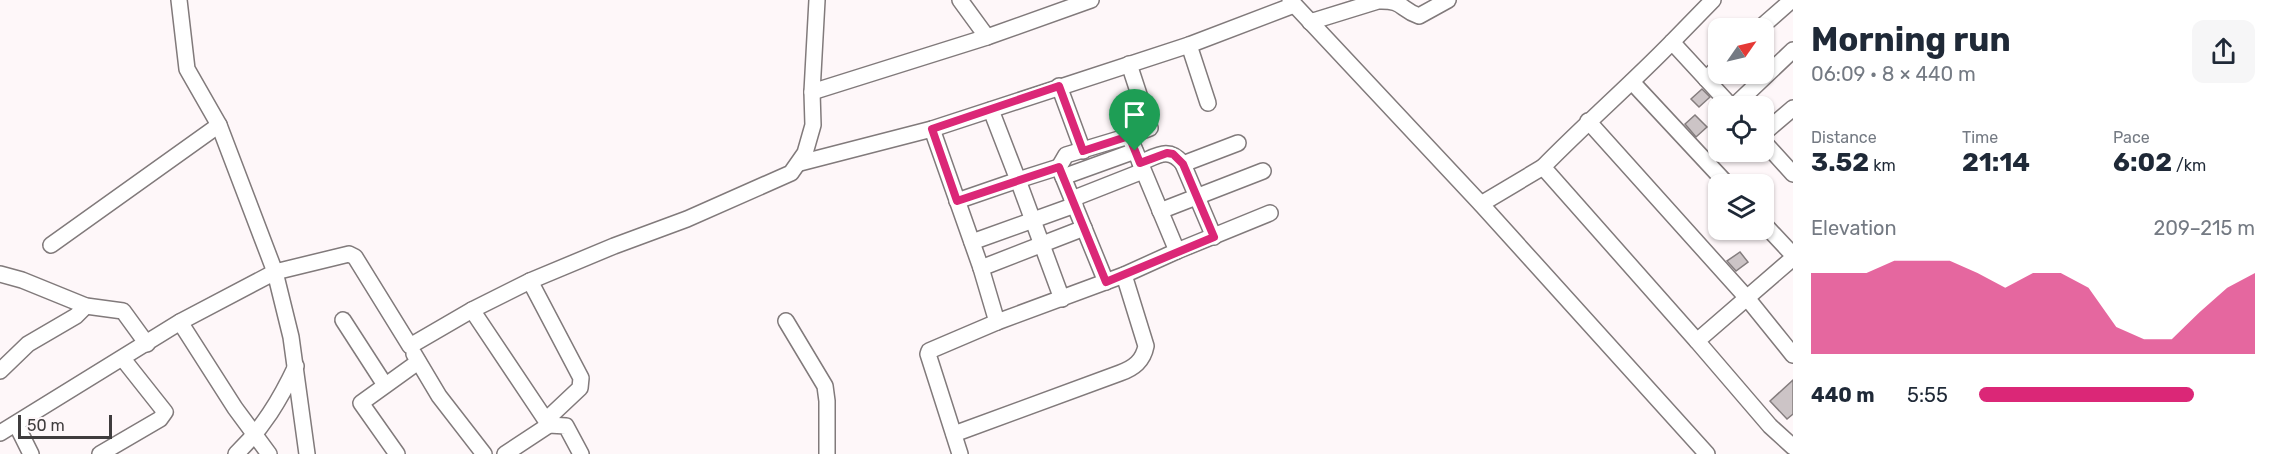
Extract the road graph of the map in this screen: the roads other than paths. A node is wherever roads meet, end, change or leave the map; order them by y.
1 (179, 0) edge
2 (817, 0) edge
3 (960, 0) edge
4 (1091, 0) edge
5 (1395, 0) edge
6 (1448, 0) edge
7 (1713, 0) edge
8 (1791, 0) edge
9 (1292, 3) edge
10 (1066, 4) edge
11 (1771, 18) edge
12 (1310, 22) junction
13 (987, 37) junction
14 (1672, 42) junction
15 (1189, 45) junction
16 (1793, 50) edge
17 (1130, 63) junction
18 (1706, 79) joint
19 (1632, 82) junction
20 (1059, 86) junction
21 (812, 92) junction
22 (1723, 96) edge
23 (1744, 96) edge
24 (1208, 103) dead end
25 (1793, 108) edge
26 (991, 110) junction
27 (1588, 121) junction
28 (1774, 124) edge
29 (219, 125) junction
30 (932, 129) junction
31 (1238, 143) dead end
32 (1083, 151) junction
33 (1774, 153) edge
34 (1137, 155) junction
35 (800, 163) junction
36 (1183, 164) junction
37 (1543, 167) junction
38 (1263, 171) dead end
39 (1061, 172) junction
40 (1718, 174) edge
41 (1793, 174) edge
42 (1018, 180) junction
43 (1197, 197) junction
44 (957, 201) junction
45 (1073, 202) junction
46 (1480, 204) junction
47 (1160, 211) junction
48 (1270, 213) dead end
49 (1033, 220) junction
50 (1084, 228) junction
51 (1774, 235) edge
52 (1214, 237) junction
53 (972, 242) junction
54 (51, 245) dead end
55 (1043, 246) junction
56 (1177, 251) junction
57 (1793, 257) edge
58 (981, 268) junction
59 (275, 272) junction
60 (0, 274) edge
61 (1124, 275) junction
62 (530, 281) junction
63 (1106, 282) junction
64 (1747, 298) junction
65 (1062, 299) junction
66 (86, 306) junction
67 (472, 310) junction
68 (343, 320) dead end
69 (786, 321) dead end
70 (180, 322) junction
71 (997, 322) junction
72 (1697, 341) junction
73 (147, 344) junction
74 (410, 346) junction
75 (1793, 355) edge
76 (123, 359) junction
77 (417, 362) junction
78 (296, 366) junction
79 (0, 371) edge
80 (385, 385) junction
81 (548, 422) junction
82 (16, 424) junction
83 (0, 433) edge
84 (255, 434) junction
85 (954, 434) junction
86 (1793, 447) edge
87 (31, 454) edge
88 (100, 454) edge
89 (236, 454) edge
90 (269, 454) edge
91 (307, 454) edge
92 (397, 454) edge
93 (484, 454) edge
94 (505, 454) edge
95 (581, 454) edge
96 (827, 454) edge
97 (960, 454) edge
98 (1707, 454) edge

1 - 29 street
2 - 21 street
3 - 13 street
4 - 10 street
5 - 6 street
5 - 12 street
7 - 14 street
8 - 11 street
9 - 12 street
9 - 15 street
10 - 13 street
12 - 46 street
13 - 21 street
14 - 18 street
14 - 19 street
15 - 17 street
15 - 24 street
16 - 23 street
17 - 20 street
17 - 34 street
18 - 22 street
19 - 27 street
19 - 40 street
20 - 26 street
20 - 32 street
21 - 35 street
25 - 28 street
26 - 30 street
26 - 42 street
27 - 37 street
27 - 64 street
29 - 54 street
29 - 59 street
30 - 35 street
30 - 44 street
31 - 36 street
32 - 34 street
32 - 39 street
33 - 41 street
34 - 36 street
34 - 39 street
34 - 45 street
34 - 47 street
35 - 62 street
36 - 43 street
37 - 46 street
37 - 72 street
38 - 43 street
39 - 42 street
39 - 45 street
42 - 44 street
42 - 49 street
43 - 47 street
43 - 52 street
44 - 53 street
45 - 49 street
45 - 50 street
46 - 98 street
47 - 56 street
48 - 52 street
49 - 53 street
49 - 55 street
50 - 55 street
50 - 63 street
51 - 57 street
52 - 56 street
53 - 58 street
55 - 58 street
55 - 65 street
56 - 61 street
57 - 64 street
58 - 71 street
59 - 70 street
59 - 74 street
59 - 78 street
60 - 66 street
61 - 63 street
61 - 85 street
62 - 67 street
62 - 81 street
63 - 65 street
64 - 72 street
64 - 75 street
65 - 71 street
66 - 73 street
66 - 79 street
67 - 74 street
67 - 81 street
68 - 80 street
69 - 96 street
70 - 73 street
70 - 84 street
71 - 85 street
72 - 86 street
73 - 76 street
74 - 77 street
76 - 82 street
76 - 88 street
77 - 80 street
77 - 93 street
78 - 84 street
78 - 91 street
80 - 92 street
81 - 94 street
81 - 95 street
82 - 83 street
82 - 87 street
84 - 89 street
84 - 90 street
85 - 97 street

